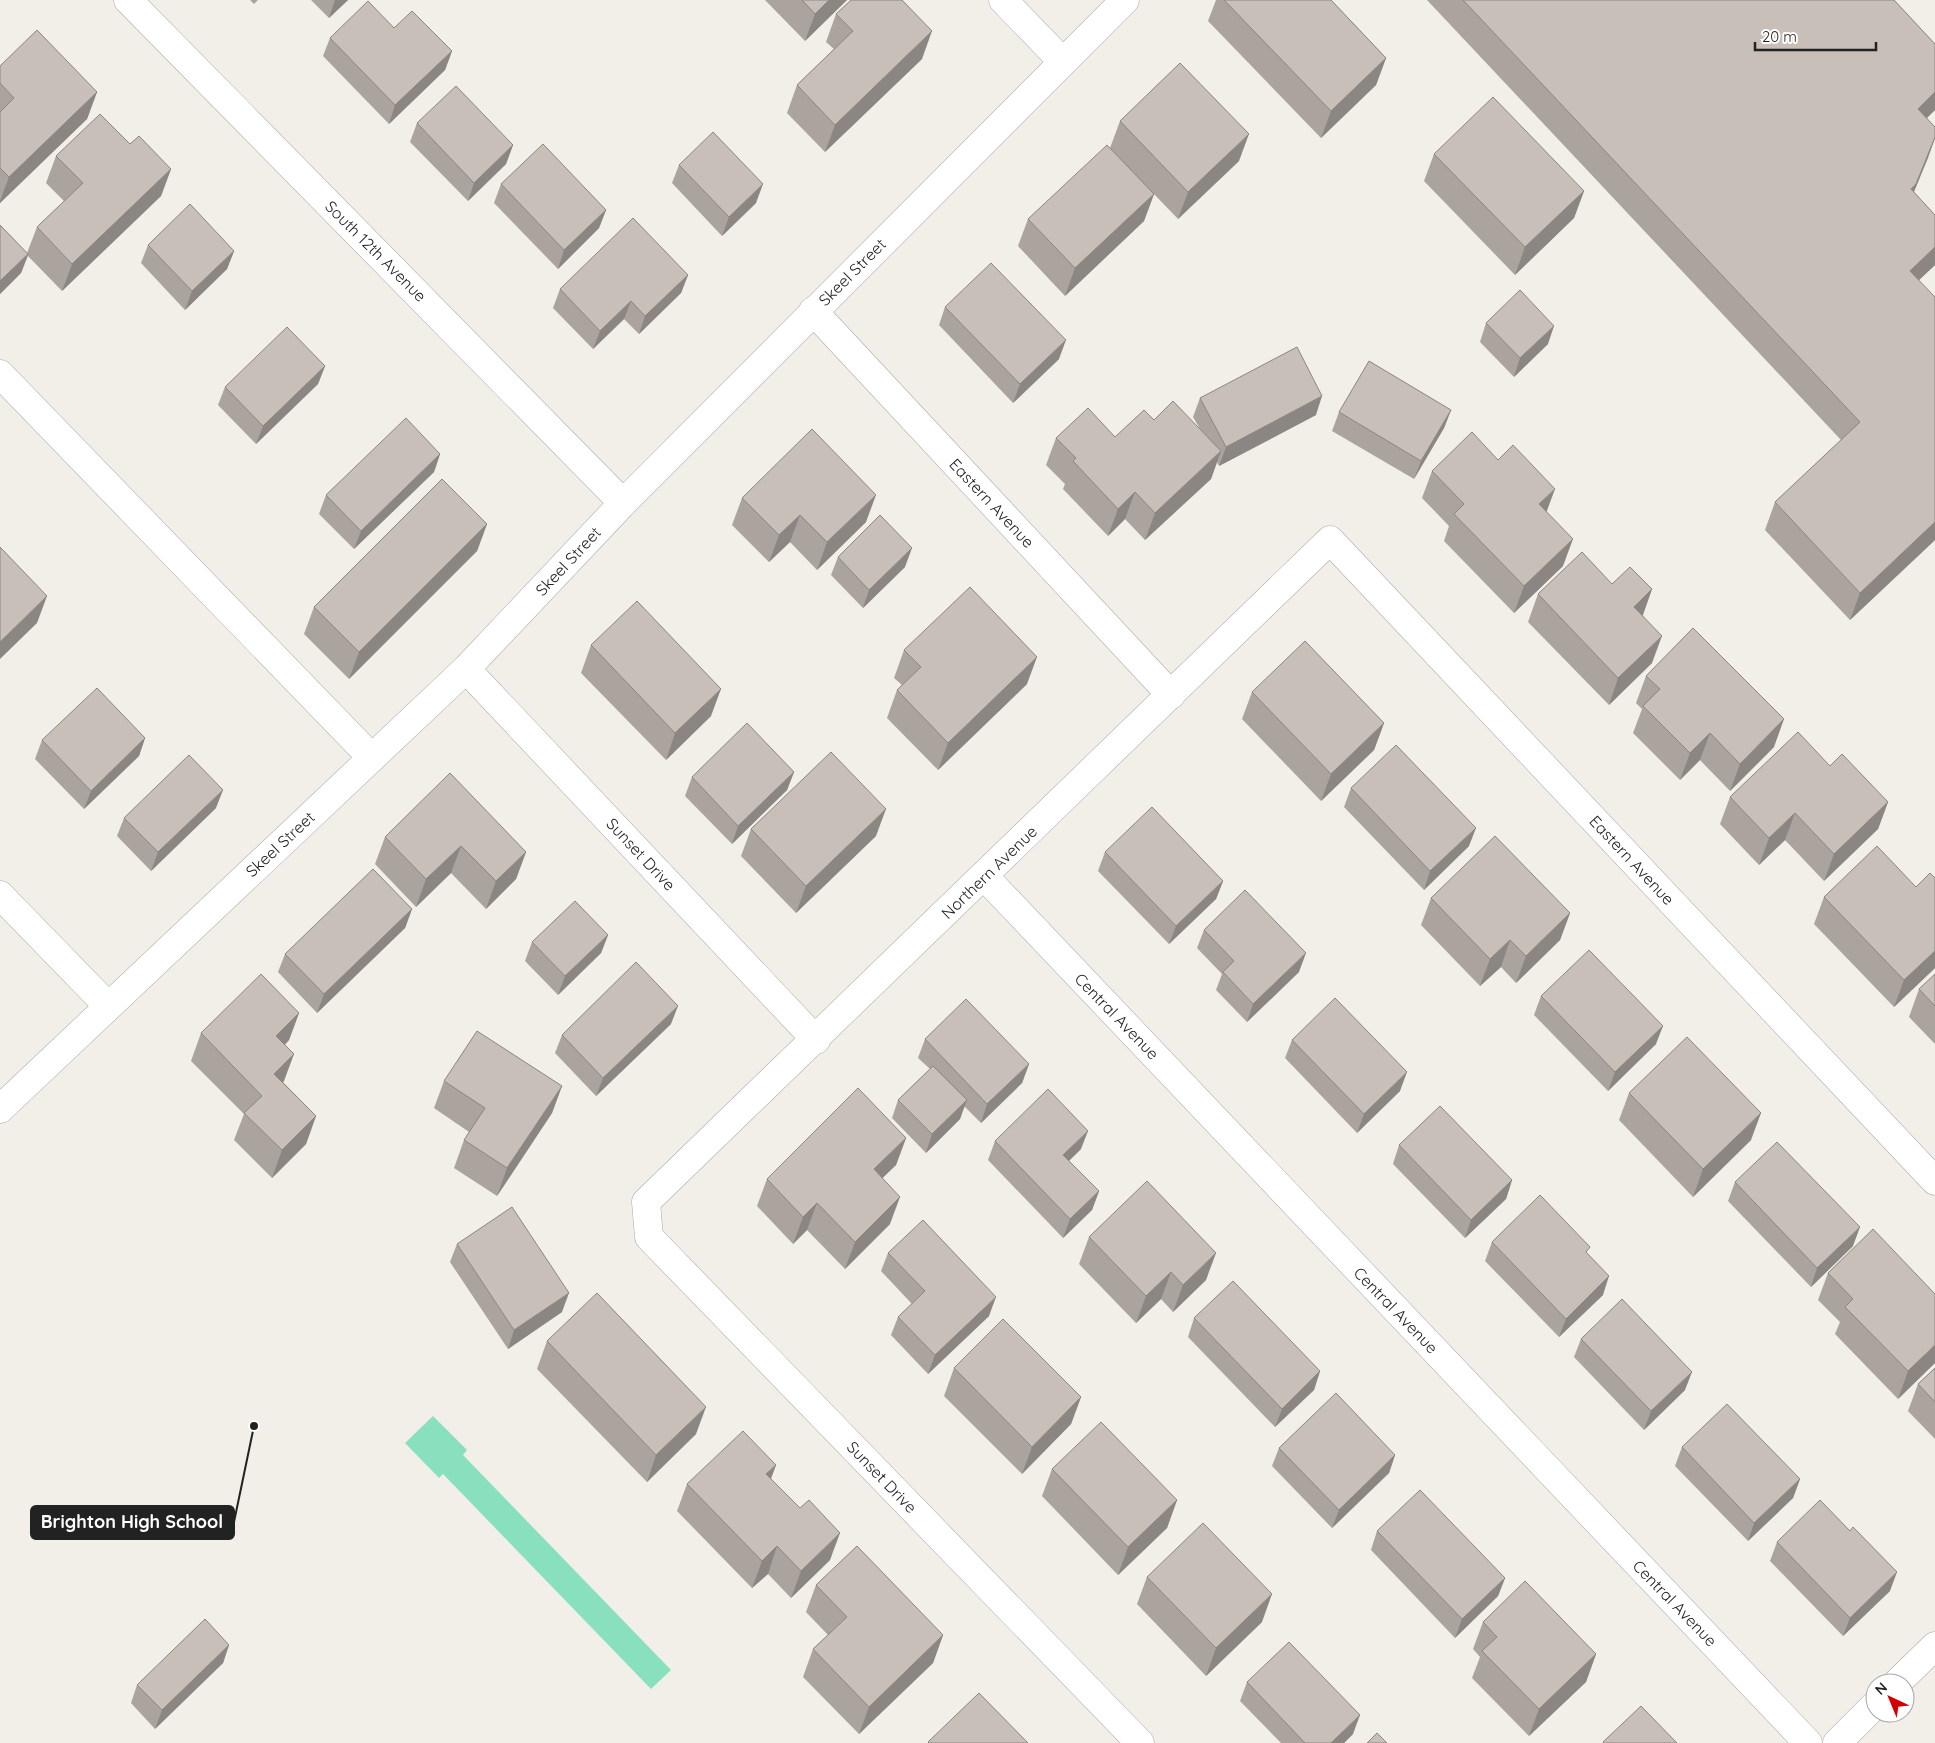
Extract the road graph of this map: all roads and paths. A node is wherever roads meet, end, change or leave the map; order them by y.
1 (128, 0) edge
2 (1004, 0) edge
3 (1125, 0) edge
4 (1062, 61) junction
5 (813, 311) junction
6 (0, 374) edge
7 (623, 503) junction
8 (1330, 540) joint
9 (466, 669) junction
10 (1171, 695) junction
11 (372, 758) junction
12 (984, 876) junction
13 (0, 895) edge
14 (108, 1006) junction
15 (816, 1040) junction
16 (0, 1109) edge
17 (1935, 1180) edge
18 (646, 1202) joint
19 (1935, 1646) edge
20 (1907, 1673) edge
21 (1865, 1715) edge
22 (1140, 1743) edge
23 (1808, 1743) edge
24 (1837, 1743) edge

1 - 7 street, South 12th Avenue
2 - 4 street
3 - 4 street, Skeel Street
4 - 5 street, Skeel Street
5 - 7 street, Skeel Street
5 - 10 street, Eastern Avenue
6 - 11 street
7 - 9 street, Skeel Street
8 - 10 street, Northern Avenue
8 - 17 street, Eastern Avenue
9 - 11 street, Skeel Street
9 - 15 street, Sunset Drive
10 - 12 street, Northern Avenue
11 - 14 street, Skeel Street
12 - 15 street, Northern Avenue
12 - 23 street, Central Avenue
13 - 14 street
14 - 16 street, Skeel Street
15 - 18 street, Northern Avenue
18 - 22 street, Sunset Drive
19 - 20 street
21 - 24 street

